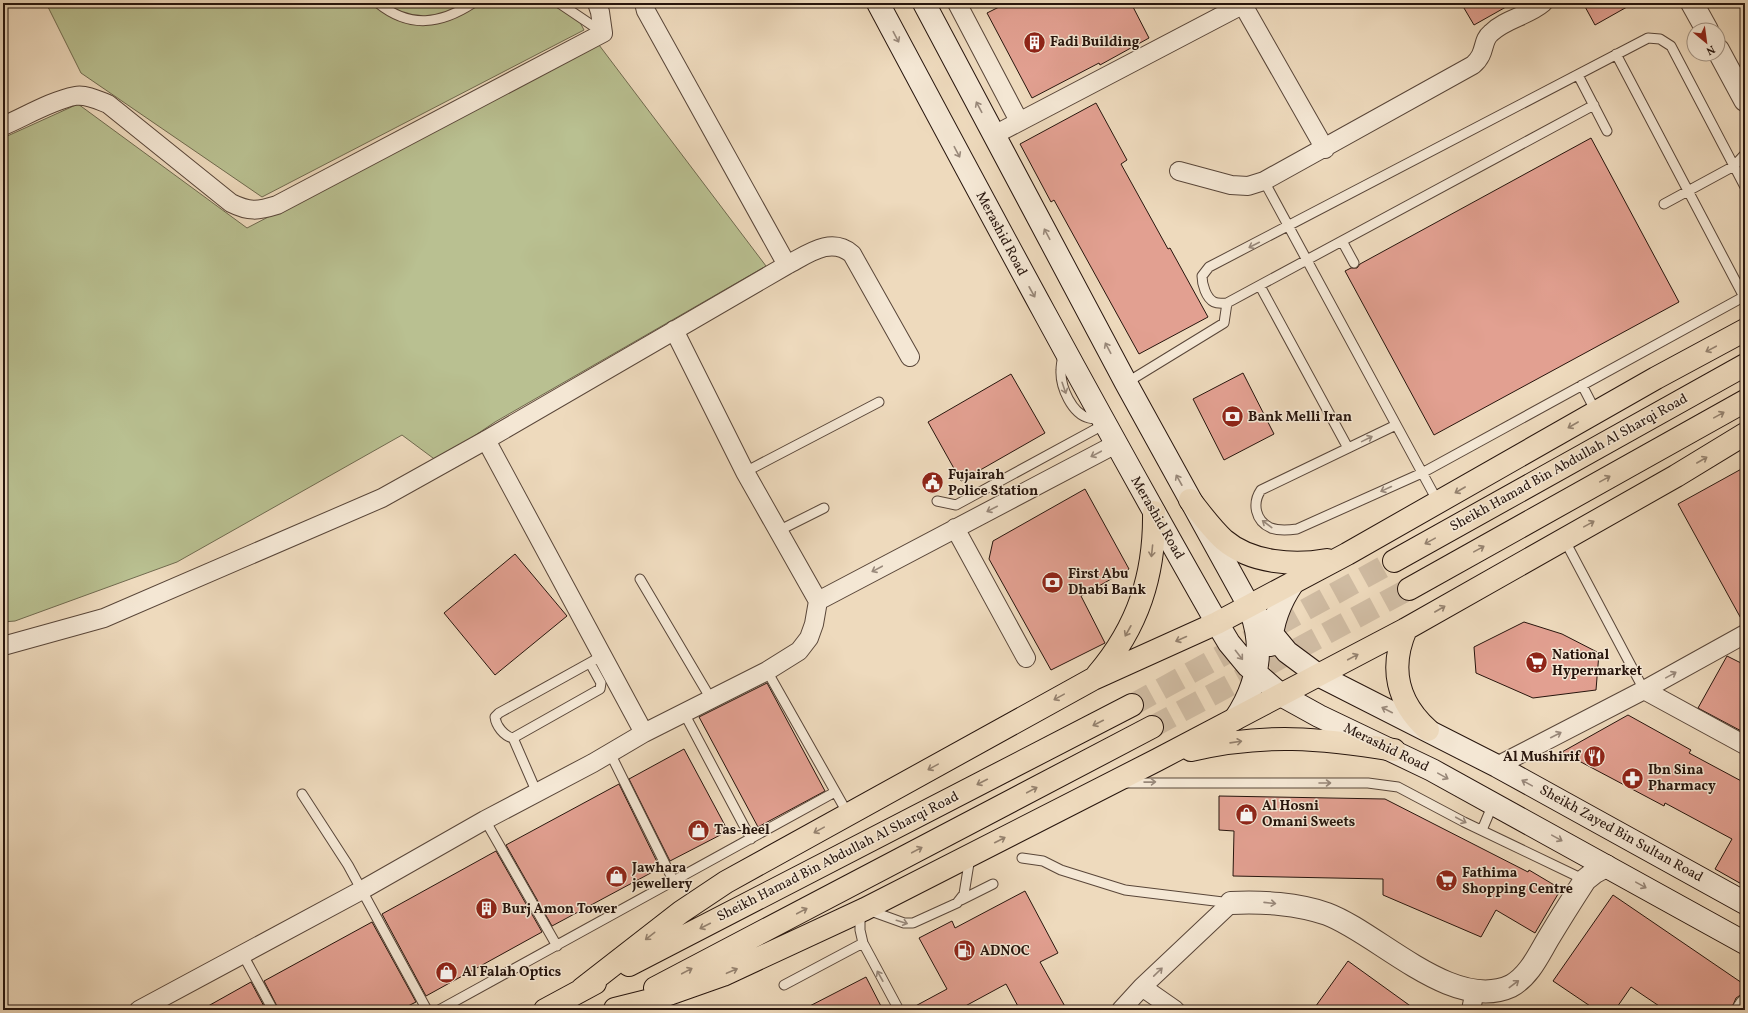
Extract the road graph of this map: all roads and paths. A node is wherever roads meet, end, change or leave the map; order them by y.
1 (378, 3) edge
2 (473, 3) edge
3 (559, 3) edge
4 (597, 3) edge
5 (644, 3) edge
6 (878, 3) edge
7 (908, 3) edge
8 (924, 3) edge
9 (959, 3) edge
10 (1543, 3) edge
11 (1692, 3) edge
12 (1245, 4) edge
13 (1703, 22) edge
14 (603, 33) junction
15 (1616, 54) junction
16 (1724, 62) edge
17 (1578, 74) junction
18 (966, 83) junction
19 (1745, 100) edge
20 (1594, 106) junction
21 (1019, 121) junction
22 (3, 126) edge
23 (1607, 131) dead end
24 (994, 135) junction
25 (1326, 148) junction
26 (1745, 154) edge
27 (1745, 165) edge
28 (1734, 166) junction
29 (1179, 171) dead end
30 (1264, 181) junction
31 (1745, 187) edge
32 (1688, 191) junction
33 (1664, 204) dead end
34 (1288, 227) junction
35 (1342, 241) junction
36 (1306, 261) junction
37 (1354, 263) dead end
38 (787, 264) junction
39 (1260, 286) junction
40 (1745, 296) edge
41 (1227, 303) junction
42 (674, 330) junction
43 (1745, 330) edge
44 (910, 357) dead end
45 (1745, 365) edge
46 (1126, 383) junction
47 (1582, 385) junction
48 (1745, 401) edge
49 (879, 402) dead end
50 (1596, 412) junction
51 (1102, 417) junction
52 (1396, 425) junction
53 (1745, 434) edge
54 (486, 440) junction
55 (1116, 444) junction
56 (1348, 448) junction
57 (745, 472) junction
58 (1422, 473) junction
59 (1190, 500) junction
60 (937, 501) dead end
61 (1438, 502) junction
62 (824, 508) dead end
63 (1154, 512) junction
64 (955, 528) junction
65 (778, 531) junction
66 (1564, 539) junction
67 (1347, 554) junction
68 (1394, 561) tunnel mouth
69 (640, 579) dead end
70 (1293, 583) junction
71 (1409, 589) tunnel mouth
72 (818, 600) junction
73 (1249, 606) junction
74 (1217, 623) junction
75 (1406, 629) junction
76 (1271, 634) junction
77 (1741, 641) edge
78 (3, 646) edge
79 (1026, 658) dead end
80 (596, 659) junction
81 (767, 671) junction
82 (1256, 673) junction
83 (1318, 675) junction
84 (1093, 678) junction
85 (1644, 690) junction
86 (1280, 695) junction
87 (712, 700) junction
88 (1132, 705) tunnel mouth
89 (684, 713) junction
90 (1235, 719) junction
91 (1152, 727) tunnel mouth
92 (1428, 730) junction
93 (644, 733) junction
94 (513, 738) junction
95 (1745, 745) edge
96 (1394, 750) junction
97 (610, 753) junction
98 (1157, 760) junction
99 (1497, 766) junction
100 (1111, 783) junction
101 (836, 792) junction
102 (537, 793) junction
103 (302, 794) dead end
104 (1493, 803) junction
105 (848, 814) junction
106 (486, 820) junction
107 (1482, 830) junction
108 (750, 839) junction
109 (970, 855) junction
110 (1022, 858) dead end
111 (1606, 866) junction
112 (1585, 880) junction
113 (674, 882) junction
114 (993, 884) dead end
115 (362, 890) junction
116 (961, 900) junction
117 (1231, 902) junction
118 (1745, 903) edge
119 (862, 910) junction
120 (863, 943) junction
121 (1745, 943) edge
122 (557, 946) junction
123 (243, 955) junction
124 (784, 985) dead end
125 (1142, 987) junction
126 (582, 990) junction
127 (1472, 1003) edge
128 (1745, 1004) edge
129 (614, 1009) edge
130 (139, 1010) edge
131 (273, 1010) edge
132 (427, 1010) edge
133 (439, 1010) edge
134 (545, 1010) edge
135 (899, 1010) edge
136 (1121, 1010) edge
137 (1174, 1010) edge
138 (1741, 1010) edge

1 - 2 lane
3 - 14 lane
4 - 14 street
5 - 38 street
6 -> 51 main road, Merashid Road
7 - 18 main road
8 - 18 main road
9 - 21 street
10 - 25 street
11 - 13 main road
12 - 21 street
12 - 25 street
14 - 22 street
15 - 17 lane
15 - 28 lane
15 - 32 lane
16 - 19 main road
17 - 20 lane
17 - 34 lane
24 -> 18 main road
20 - 23 lane
20 - 35 lane
21 - 24 street
46 -> 24 main road
25 - 30 street
26 - 28 lane
27 - 28 lane
28 - 31 lane
28 - 32 lane
29 - 30 street
30 - 34 lane
32 - 33 lane
32 - 40 lane
34 - 36 lane
34 -> 41 lane
35 - 36 lane
35 - 37 lane
36 - 39 lane
36 - 52 lane
38 - 42 street
38 - 44 street
39 - 41 lane
39 - 56 lane
40 - 47 lane
41 - 46 lane
42 - 54 street
42 - 57 street
43 -> 50 highway
45 -> 68 highway, Sheikh Hamad Bin Abdullah Al Sharqi Road
59 -> 46 main road
47 - 50 lane
47 - 58 lane
71 -> 48 highway
49 - 57 lane
50 -> 61 highway
51 - 55 main road, Merashid Road
51 - 60 lane
56 -> 52 lane
52 - 58 lane
66 -> 53 highway
54 - 78 street
54 - 80 street
55 - 63 main road, Merashid Road
55 -> 64 street
58 -> 56 lane
57 - 65 street
58 - 61 lane
59 - 67 highway
59 - 73 main road
61 - 67 highway
62 - 65 lane
63 - 74 main road, Merashid Road
63 -> 84 highway
64 -> 72 street
64 - 79 street
65 - 72 street
75 -> 66 highway
66 - 85 lane
67 - 70 highway
69 - 87 lane
70 - 73 highway
70 - 76 main road
72 - 81 street
73 - 74 highway
73 - 76 main road
73 - 82 main road
74 -> 82 main road, Merashid Road
74 -> 84 highway
83 -> 75 highway
75 - 92 highway
76 - 83 main road
76 - 86 main road
85 -> 77 street
80 - 93 street
80 - 94 lane
80 - 94 lane
81 - 87 street
81 - 101 lane
82 - 86 main road, Merashid Road
82 - 90 main road
83 - 86 highway
92 -> 83 main road
84 -> 105 highway
85 - 95 street
99 -> 85 street
86 - 90 highway
86 - 96 main road, Merashid Road
87 - 89 street
88 -> 126 highway, Sheikh Hamad Bin Abdullah Al Sharqi Road
89 - 93 street
89 - 108 lane
90 - 98 highway
129 -> 91 highway, Sheikh Hamad Bin Abdullah Al Sharqi Road
92 - 99 main road
93 - 97 street
94 - 102 lane
98 -> 96 highway
96 -> 104 main road, Merashid Road
97 - 102 street
97 - 113 lane
98 - 100 highway
118 -> 99 main road, Sheikh Zayed Bin Sultan Road
100 -> 107 lane
109 -> 100 highway
101 - 105 lane
101 - 108 lane
102 - 106 street
103 - 115 lane
104 - 107 lane
104 -> 111 main road, Merashid Road
105 -> 126 highway
106 - 115 street
106 - 122 lane
107 - 112 lane
108 - 113 lane
109 - 116 lane
109 - 119 highway
110 - 117 lane
111 - 112 main road
111 -> 121 main road
127 -> 112 main road
113 - 122 lane
114 - 116 lane
115 - 123 street
115 - 132 lane
119 -> 116 lane
125 -> 117 street
117 -> 127 main road
119 - 120 lane
129 -> 119 highway
120 - 124 lane
135 -> 120 lane
122 - 133 lane
123 - 130 street
123 - 131 lane
125 - 136 street
125 - 137 street
126 - 134 highway, Sheikh Hamad Bin Abdullah Al Sharqi Road
128 - 138 street

